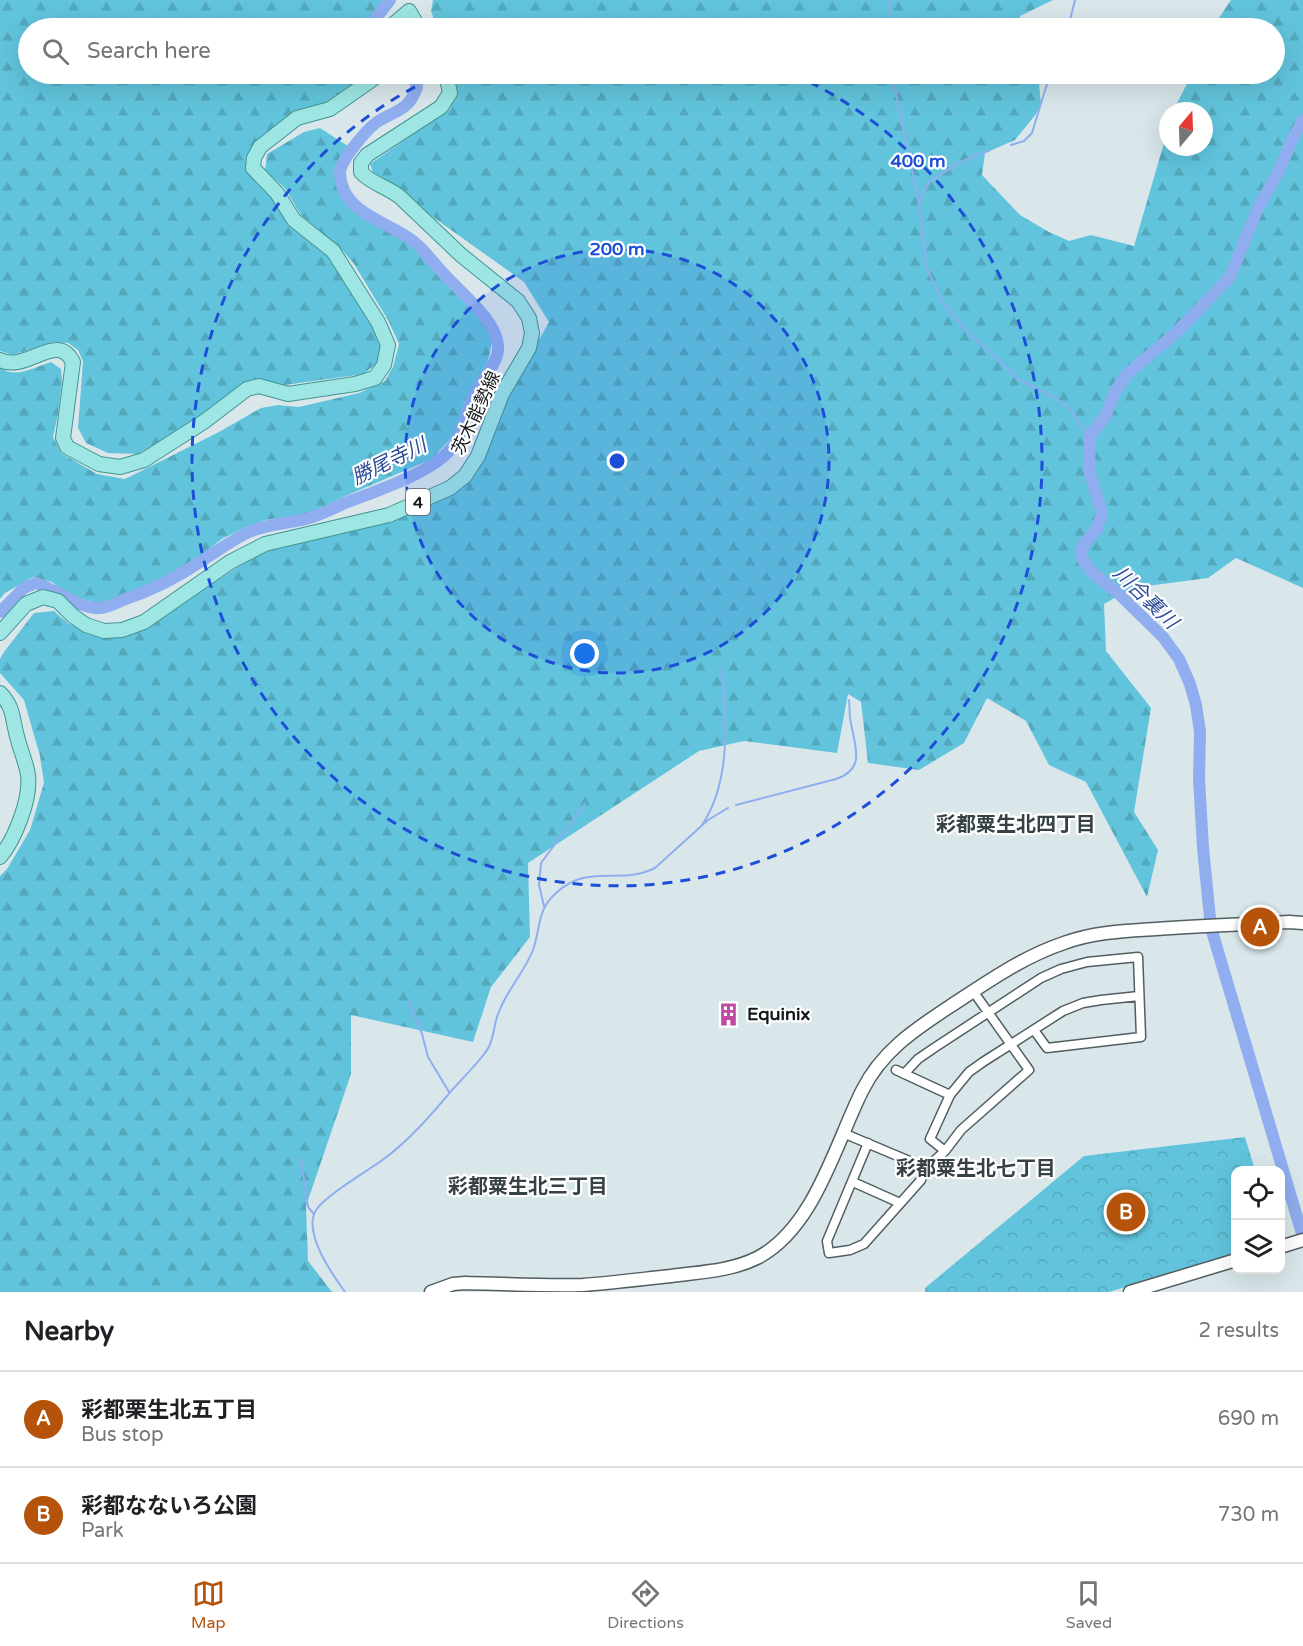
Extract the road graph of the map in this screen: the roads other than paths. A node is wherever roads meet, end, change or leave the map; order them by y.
1 (411, 6) edge
2 (400, 18) edge
3 (366, 84) edge
4 (448, 84) edge
5 (0, 360) edge
6 (0, 633) edge
7 (0, 693) edge
8 (0, 857) edge
9 (1303, 923) edge
10 (973, 991) junction
11 (1139, 996) junction
12 (989, 1011) junction
13 (1035, 1030) junction
14 (1011, 1043) junction
15 (950, 1095) junction
16 (843, 1133) junction
17 (868, 1143) junction
18 (945, 1151) junction
19 (926, 1168) junction
20 (852, 1182) junction
21 (900, 1203) junction
22 (1303, 1240) edge
23 (1285, 1246) edge
24 (1231, 1262) edge
25 (431, 1292) edge
26 (1130, 1292) edge

1 - 2 main road
3 - 5 main road
4 - 6 main road, 茨木能勢線 / 4
7 - 8 main road
9 - 10 street
10 - 12 street
10 - 16 street
11 - 12 street
11 - 13 street
11 - 13 street
12 - 14 street
12 - 15 street
13 - 14 street
14 - 15 street
14 - 18 street
15 - 18 street
16 - 17 street
16 - 25 street
17 - 19 street
17 - 20 street
18 - 19 street
19 - 21 street
20 - 21 street
20 - 21 street
22 - 23 street
24 - 26 street

